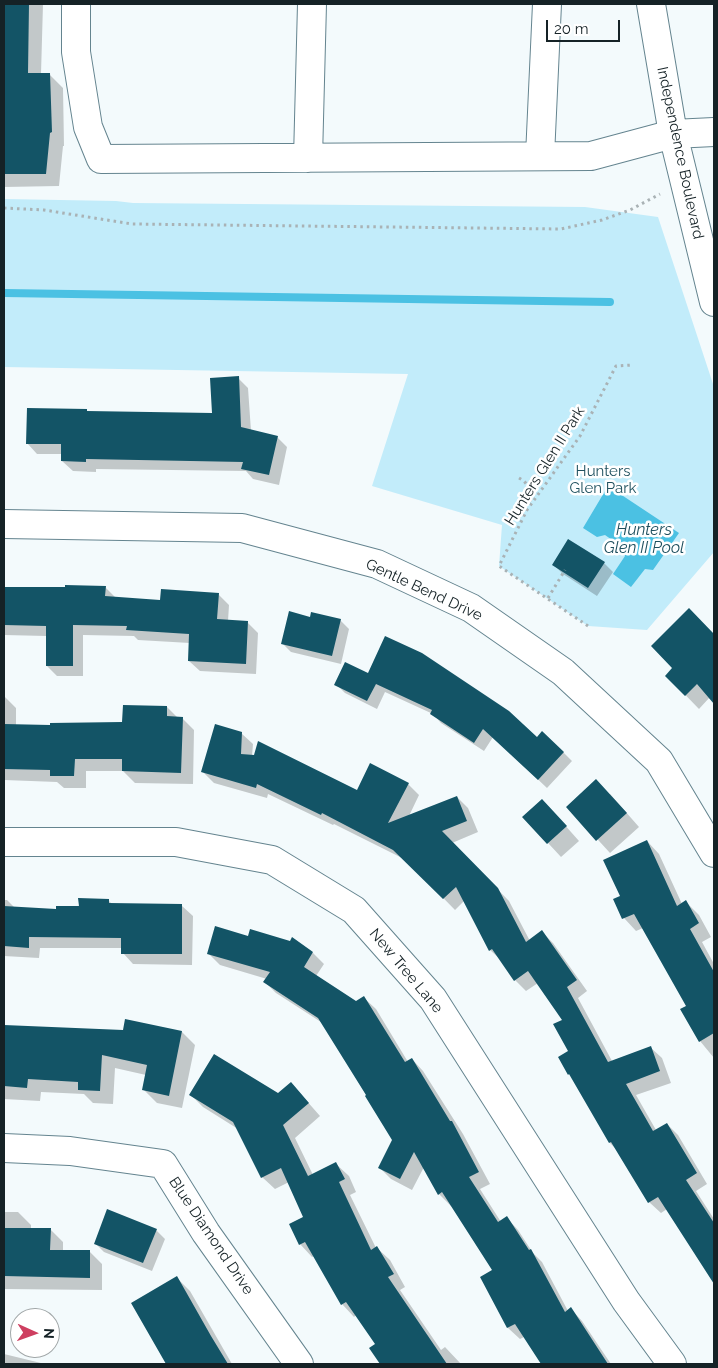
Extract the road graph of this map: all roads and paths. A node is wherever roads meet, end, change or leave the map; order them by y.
1 (76, 4) edge
2 (312, 4) edge
3 (547, 4) edge
4 (651, 4) edge
5 (714, 132) edge
6 (673, 134) junction
7 (540, 156) junction
8 (308, 158) junction
9 (663, 192) dead end
10 (4, 208) edge
11 (714, 302) edge
12 (632, 365) dead end
13 (519, 478) dead end
14 (530, 506) junction
15 (4, 524) edge
16 (565, 570) dead end
17 (548, 598) junction
18 (588, 626) dead end
19 (4, 842) edge
20 (714, 853) edge
21 (4, 1148) edge
22 (299, 1364) edge
23 (672, 1364) edge

1 - 8 street
2 - 8 street
3 - 7 street
4 - 6 street, Independence Boulevard
5 - 6 street
6 - 7 street
6 - 11 street, Independence Boulevard
7 - 8 street
9 - 10 path
12 - 14 path, Hunters Glen II Park
13 - 14 path
14 - 17 path, Hunters Glen II Park
15 - 20 street, Gentle Bend Drive
16 - 17 path
17 - 18 path
19 - 23 street, New Tree Lane
21 - 22 street, Blue Diamond Drive

